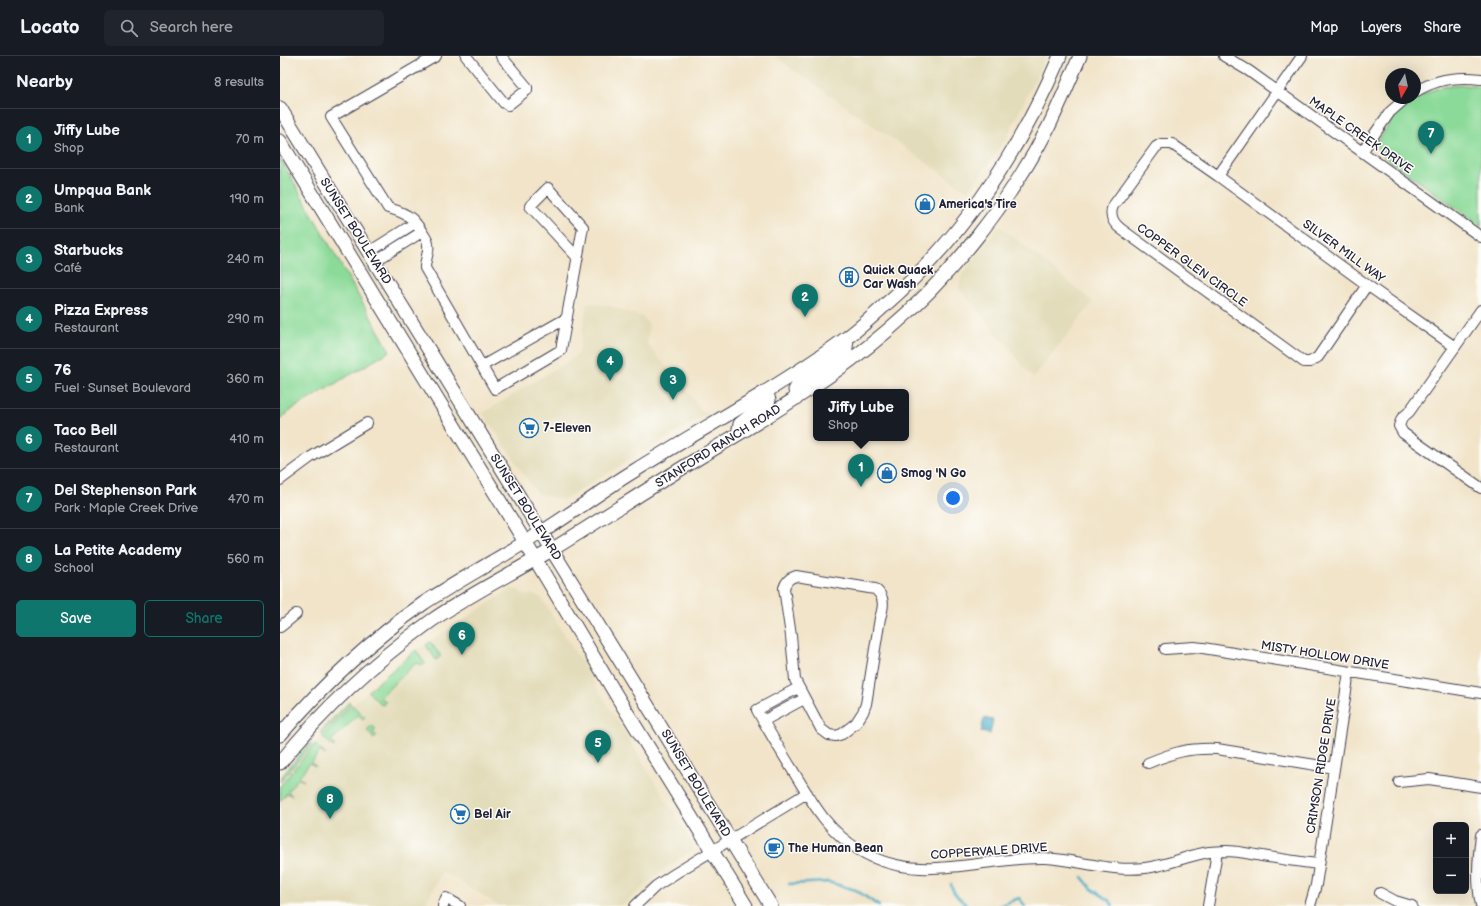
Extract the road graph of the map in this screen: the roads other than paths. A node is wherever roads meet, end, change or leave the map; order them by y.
1 (436, 56) edge
2 (466, 56) edge
3 (501, 56) edge
4 (1060, 56) edge
5 (1080, 56) edge
6 (1224, 56) edge
7 (1302, 56) edge
8 (1481, 79) edge
9 (1421, 89) edge
10 (1277, 92) junction
11 (1399, 104) edge
12 (280, 108) edge
13 (280, 141) edge
14 (1362, 152) junction
15 (1218, 176) junction
16 (415, 223) junction
17 (422, 232) junction
18 (1481, 237) edge
19 (372, 256) junction
20 (577, 257) junction
21 (1367, 285) junction
22 (1481, 310) edge
23 (567, 318) junction
24 (847, 338) junction
25 (1455, 347) junction
26 (482, 366) junction
27 (766, 391) junction
28 (797, 398) junction
29 (367, 423) dead end
30 (738, 434) junction
31 (280, 480) edge
32 (1481, 488) edge
33 (542, 532) junction
34 (525, 542) junction
35 (552, 550) junction
36 (536, 559) junction
37 (296, 614) dead end
38 (280, 627) edge
39 (1165, 649) dead end
40 (363, 651) junction
41 (1349, 672) junction
42 (350, 687) junction
43 (798, 688) junction
44 (1481, 693) edge
45 (313, 698) junction
46 (804, 699) junction
47 (775, 701) junction
48 (781, 711) junction
49 (763, 721) junction
50 (280, 735) edge
51 (280, 763) edge
52 (1148, 763) dead end
53 (1334, 768) junction
54 (1399, 782) dead end
55 (1481, 786) edge
56 (806, 793) junction
57 (1481, 835) edge
58 (730, 839) junction
59 (711, 851) junction
60 (1217, 852) junction
61 (1319, 864) junction
62 (1380, 893) dead end
63 (1481, 905) edge
64 (443, 906) edge
65 (460, 906) edge
66 (635, 906) edge
67 (746, 906) edge
68 (771, 906) edge
69 (1208, 906) edge
70 (1310, 906) edge
71 (1412, 906) edge

1 - 16 street
2 - 3 street
4 - 24 main road, STANFORD RANCH ROAD
5 - 28 main road, STANFORD RANCH ROAD
6 - 10 street, MAPLE CREEK DRIVE
7 - 10 street
8 - 9 street
10 - 14 street, MAPLE CREEK DRIVE
10 - 15 street
11 - 14 street
12 - 19 main road, SUNSET BOULEVARD
13 - 34 main road, SUNSET BOULEVARD
14 - 18 street, MAPLE CREEK DRIVE
15 - 21 street, SILVER MILL WAY
15 - 21 street, COPPER GLEN CIRCLE
16 - 17 street
16 - 19 street
17 - 19 street
17 - 26 street
19 - 33 main road, SUNSET BOULEVARD
20 - 20 street
20 - 23 street
21 - 25 street, SILVER MILL WAY
22 - 25 street
23 - 26 street
23 - 26 street
24 - 27 main road, STANFORD RANCH ROAD
24 - 28 main road
25 - 32 street
27 - 30 main road
27 - 33 main road, STANFORD RANCH ROAD
28 - 30 main road, STANFORD RANCH ROAD
29 - 31 street
30 - 35 main road, STANFORD RANCH ROAD
33 - 34 main road, STANFORD RANCH ROAD
33 - 35 main road, SUNSET BOULEVARD
34 - 36 main road, SUNSET BOULEVARD
34 - 40 main road, STANFORD RANCH ROAD
35 - 36 main road, STANFORD RANCH ROAD
35 - 58 main road, SUNSET BOULEVARD
36 - 42 main road, STANFORD RANCH ROAD
36 - 59 main road, SUNSET BOULEVARD
37 - 38 street
39 - 41 street, MISTY HOLLOW DRIVE
40 - 42 main road
40 - 45 main road, STANFORD RANCH ROAD
41 - 44 street, MISTY HOLLOW DRIVE
41 - 53 street, CRIMSON RIDGE DRIVE
42 - 45 main road
42 - 51 main road, STANFORD RANCH ROAD
43 - 46 street
43 - 46 street
43 - 47 street
45 - 50 main road, STANFORD RANCH ROAD
46 - 48 street
47 - 48 street
47 - 49 street, COPPERVALE DRIVE
48 - 49 street
49 - 56 street, COPPERVALE DRIVE
52 - 53 street
53 - 61 street, CRIMSON RIDGE DRIVE
54 - 55 street
56 - 58 street
56 - 60 street, COPPERVALE DRIVE
57 - 63 street
58 - 59 street
58 - 68 main road, SUNSET BOULEVARD
59 - 66 street
59 - 67 main road, SUNSET BOULEVARD
60 - 61 street, COPPERVALE DRIVE
60 - 69 street
61 - 70 street, CRIMSON RIDGE DRIVE
62 - 71 street
64 - 65 street

